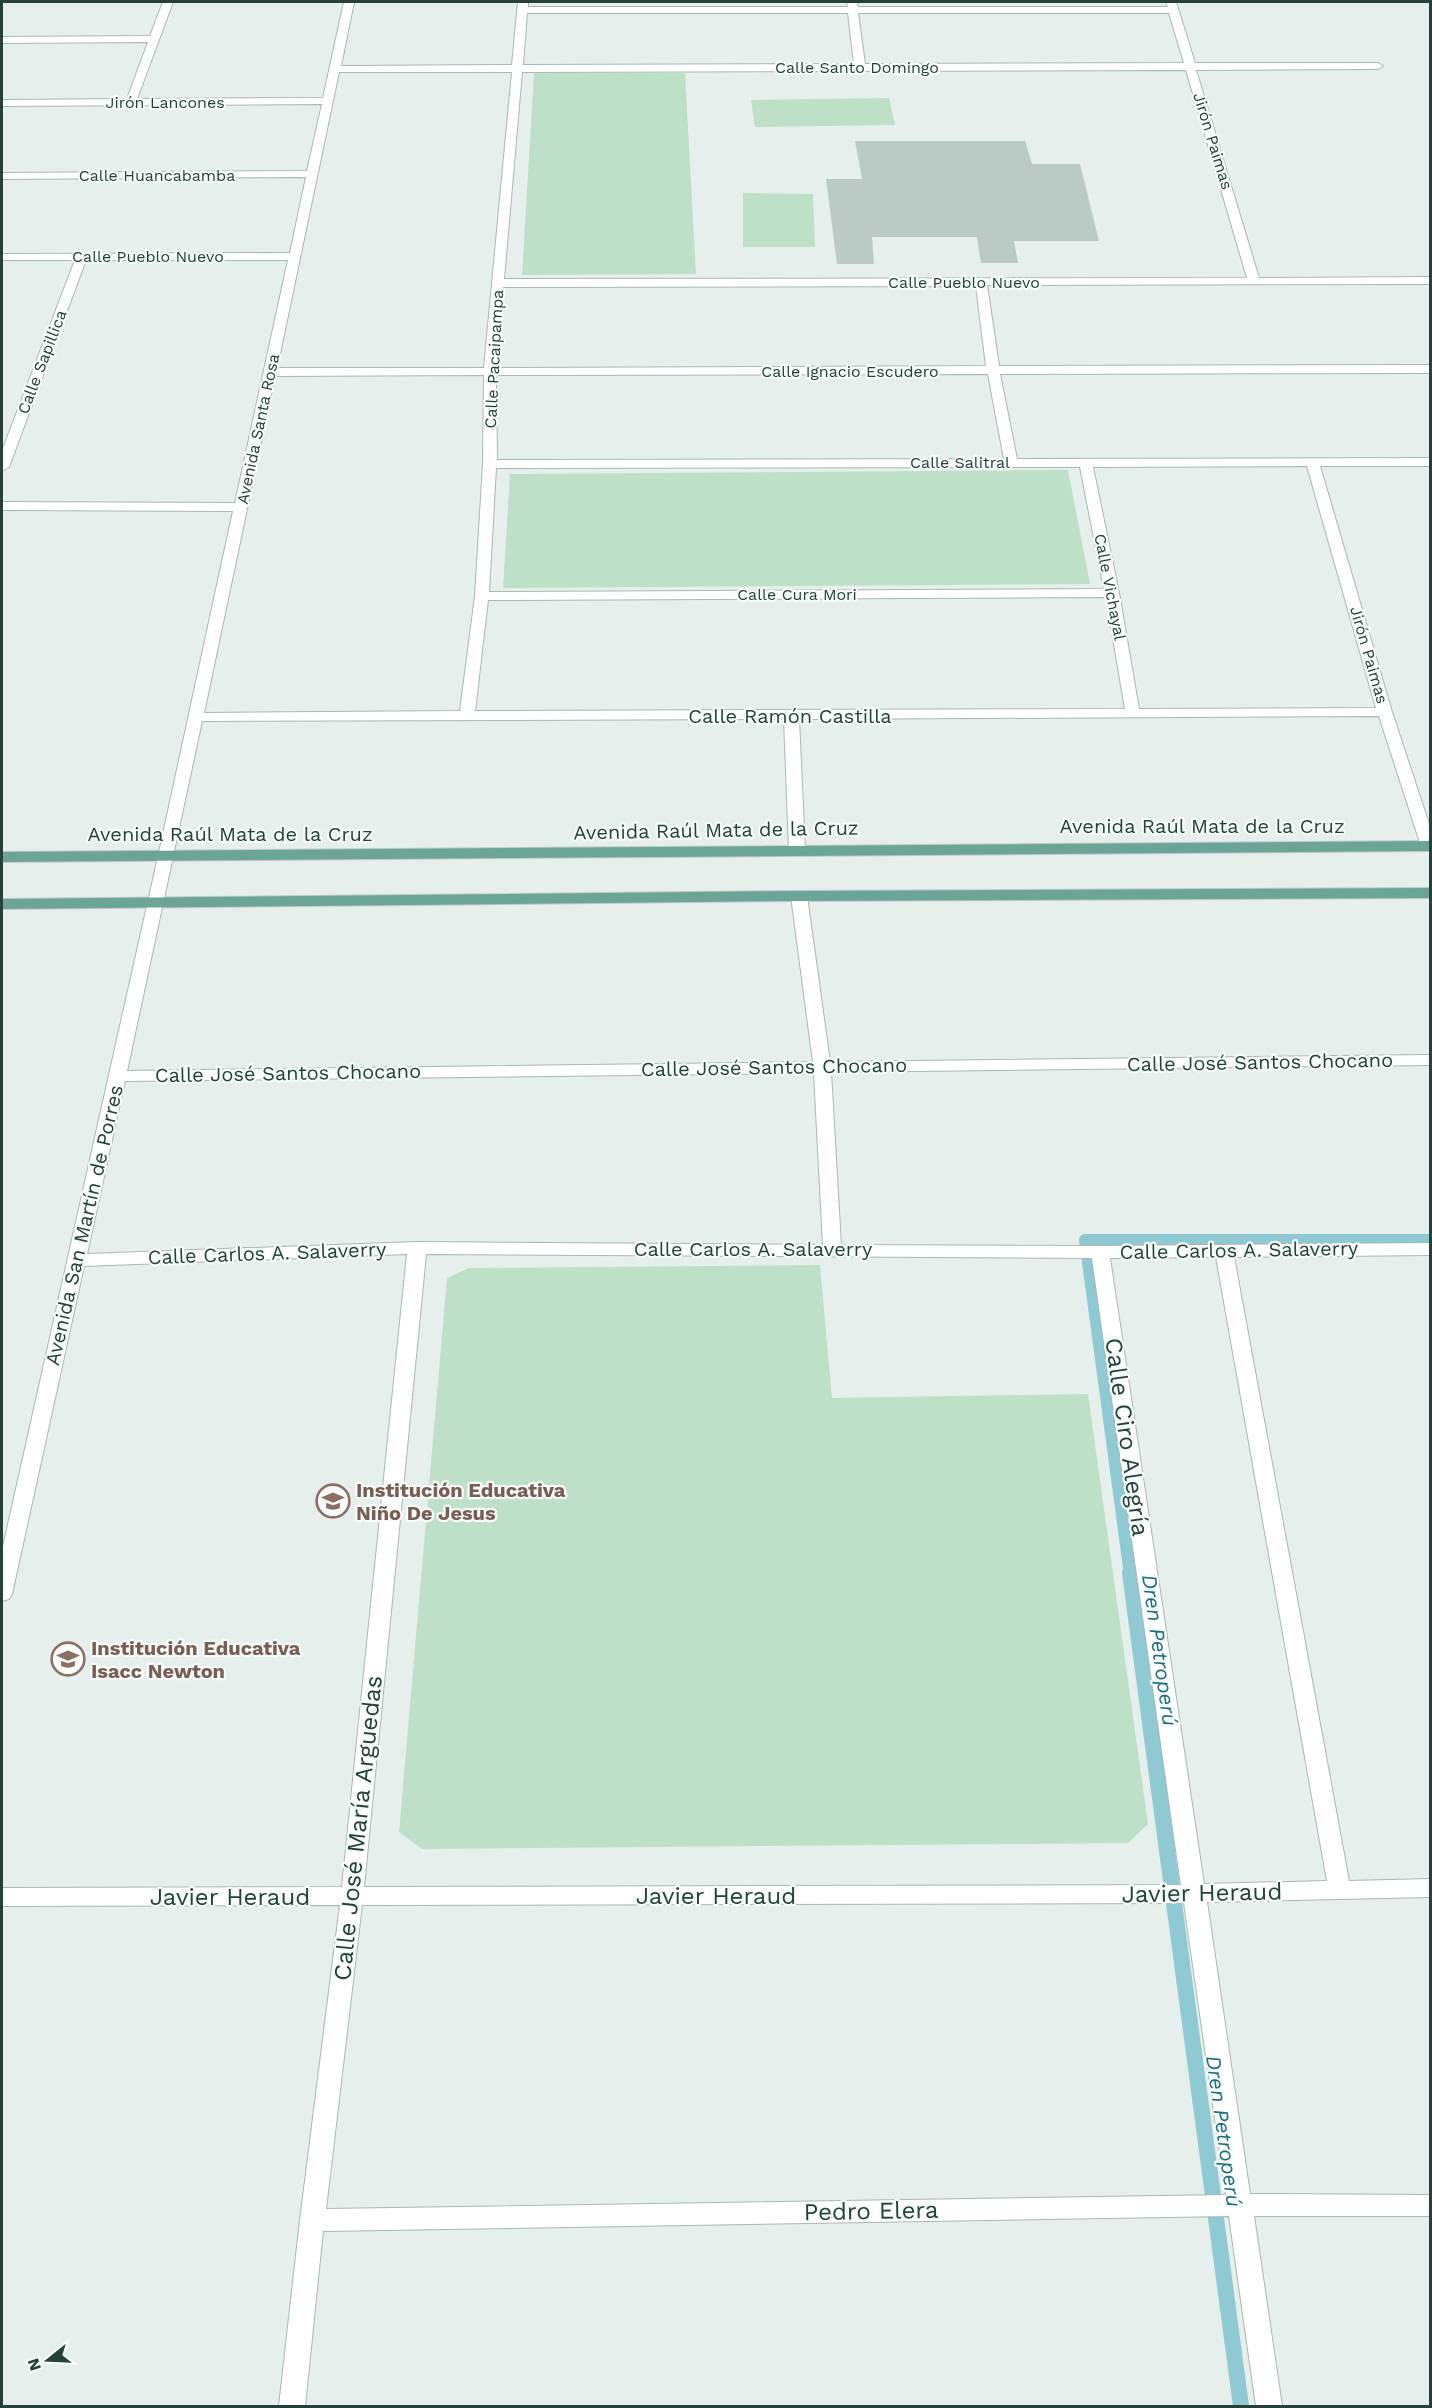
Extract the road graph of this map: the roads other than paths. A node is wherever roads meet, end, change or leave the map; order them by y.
1 (168, 2) edge
2 (349, 2) edge
3 (523, 6) edge
4 (852, 6) edge
5 (1172, 6) edge
6 (155, 39) junction
7 (2, 40) edge
8 (1190, 66) junction
9 (1378, 66) dead end
10 (517, 67) junction
11 (860, 67) junction
12 (335, 69) junction
13 (328, 100) junction
14 (131, 102) junction
15 (2, 103) edge
16 (312, 174) junction
17 (2, 176) edge
18 (295, 255) junction
19 (82, 256) junction
20 (2, 257) edge
21 (1254, 280) junction
22 (1431, 281) edge
23 (981, 282) junction
24 (498, 283) junction
25 (1431, 369) edge
26 (993, 370) junction
27 (490, 371) junction
28 (270, 372) junction
29 (1085, 461) junction
30 (1011, 462) junction
31 (1314, 462) junction
32 (1431, 462) edge
33 (490, 464) junction
34 (2, 467) edge
35 (2, 506) edge
36 (241, 507) junction
37 (1112, 593) junction
38 (482, 596) junction
39 (1385, 712) junction
40 (1133, 714) junction
41 (791, 716) junction
42 (196, 717) junction
43 (467, 717) junction
44 (1430, 846) edge
45 (797, 850) junction
46 (166, 856) junction
47 (2, 857) edge
48 (1431, 893) edge
49 (799, 896) junction
50 (155, 901) junction
51 (2, 904) edge
52 (1431, 1060) edge
53 (822, 1066) junction
54 (118, 1076) junction
55 (417, 1248) junction
56 (1431, 1248) edge
57 (832, 1249) junction
58 (1224, 1250) junction
59 (1100, 1252) junction
60 (76, 1260) junction
61 (2, 1593) edge
62 (1431, 1888) edge
63 (1340, 1891) junction
64 (1194, 1894) junction
65 (2, 1897) edge
66 (352, 1897) junction
67 (1240, 2205) junction
68 (1431, 2205) edge
69 (312, 2220) junction
70 (292, 2406) edge
71 (1269, 2406) edge

1 - 6 street
2 - 12 street, Avenida Santa Rosa
3 - 4 street
3 - 10 street, Calle Pacaipampa
4 - 5 street
4 - 11 street
5 - 8 street, Jirón Paimas
6 - 7 street
6 - 14 street
8 - 9 street, Calle Santo Domingo
8 - 11 street, Calle Santo Domingo
8 - 21 street, Jirón Paimas
10 - 11 street, Calle Santo Domingo
10 - 12 street, Calle Santo Domingo
10 - 24 street, Calle Pacaipampa
12 - 13 street, Avenida Santa Rosa
13 - 14 street, Jirón Lancones
13 - 16 street, Avenida Santa Rosa
14 - 15 street, Jirón Lancones
16 - 17 street, Calle Huancabamba
16 - 18 street, Avenida Santa Rosa
18 - 19 street, Calle Pueblo Nuevo
18 - 28 street, Avenida Santa Rosa
19 - 20 street, Calle Pueblo Nuevo
19 - 34 street, Calle Sapillica
21 - 22 street, Calle Pueblo Nuevo
21 - 23 street, Calle Pueblo Nuevo
23 - 24 street, Calle Pueblo Nuevo
23 - 26 street
24 - 27 street, Calle Pacaipampa
25 - 26 street, Calle Ignacio Escudero
26 - 27 street, Calle Ignacio Escudero
26 - 30 street
27 - 28 street, Calle Ignacio Escudero
27 - 33 street, Calle Pacaipampa
28 - 36 street, Avenida Santa Rosa
29 - 30 street, Calle Salitral
29 - 31 street, Calle Salitral
29 - 37 street, Calle Vichayal
30 - 33 street, Calle Salitral
31 - 32 street, Calle Salitral
31 - 39 street, Jirón Paimas
33 - 38 street, Calle Pacaipampa
35 - 36 street
36 - 42 street, Avenida Santa Rosa
37 - 38 street, Calle Cura Mori
37 - 40 street, Calle Vichayal
38 - 43 street, Calle Pacaipampa
39 - 40 street, Calle Ramón Castilla
39 - 44 street, Jirón Paimas
40 - 41 street, Calle Ramón Castilla
41 - 43 street, Calle Ramón Castilla
41 - 45 street
42 - 43 street, Calle Ramón Castilla
42 - 46 street, Avenida Santa Rosa
44 - 45 main road, Avenida Raúl Mata de la Cruz
45 - 46 main road, Avenida Raúl Mata de la Cruz
46 - 47 main road, Avenida Raúl Mata de la Cruz
46 - 50 street, Avenida San Martín de Porres
48 - 49 main road
49 - 50 main road
49 - 53 street
50 - 51 main road
50 - 54 street, Avenida San Martín de Porres
52 - 53 street, Calle José Santos Chocano
53 - 54 street, Calle José Santos Chocano
53 - 57 street
54 - 60 street, Avenida San Martín de Porres
55 - 57 street, Calle Carlos A. Salaverry
55 - 60 street, Calle Carlos A. Salaverry
55 - 66 street, Calle José María Arguedas
56 - 58 street, Calle Carlos A. Salaverry
57 - 59 street, Calle Carlos A. Salaverry
58 - 59 street, Calle Carlos A. Salaverry
58 - 63 street
59 - 64 street, Calle Ciro Alegría
60 - 61 street, Avenida San Martín de Porres
62 - 63 street, Javier Heraud
63 - 64 street, Javier Heraud
64 - 66 street, Javier Heraud
64 - 67 street, Calle Ciro Alegría
65 - 66 street, Javier Heraud
66 - 69 street, Calle José María Arguedas
67 - 68 street, Pedro Elera
67 - 69 street, Pedro Elera
67 - 71 street, Calle Ciro Alegría
69 - 70 street, Calle José María Arguedas

